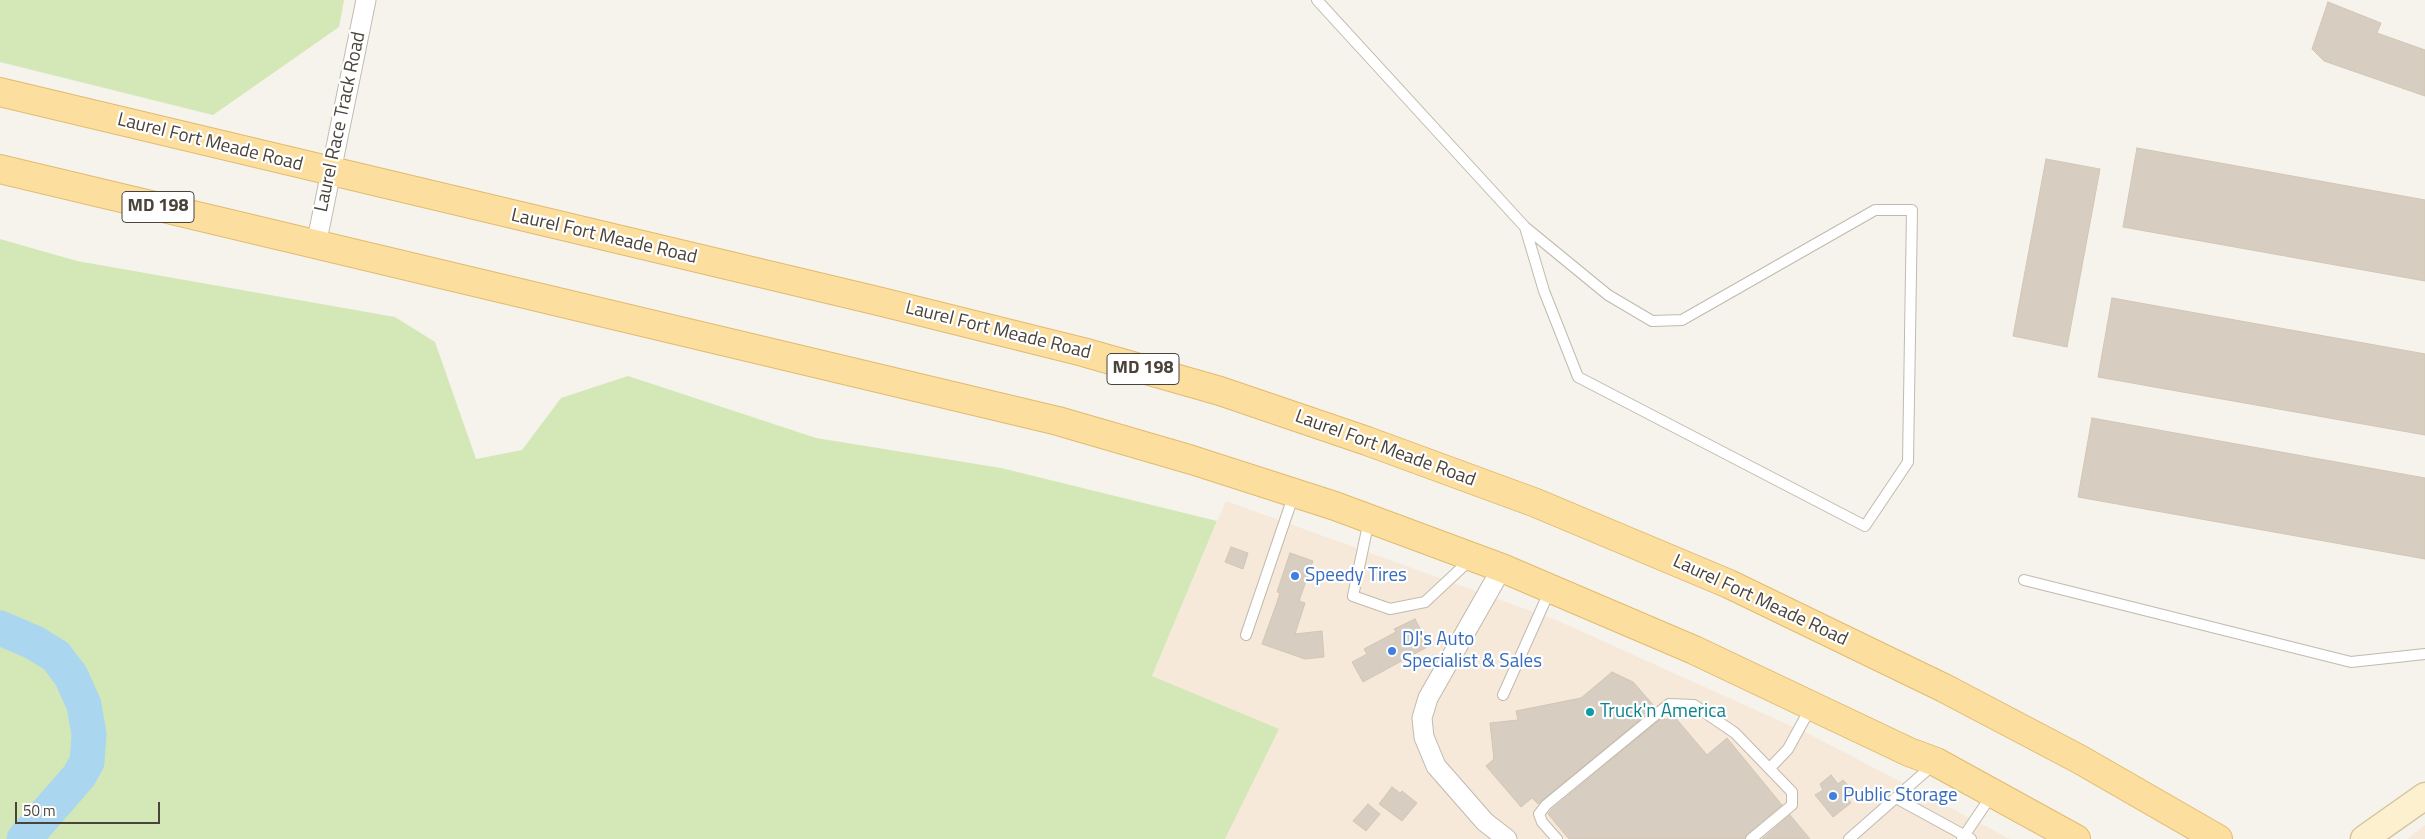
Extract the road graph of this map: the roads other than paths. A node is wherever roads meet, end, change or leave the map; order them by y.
1 (366, 0) edge
2 (1317, 0) edge
3 (0, 92) edge
4 (0, 169) edge
5 (331, 172) junction
6 (1525, 227) junction
7 (316, 244) junction
8 (1294, 493) junction
9 (1369, 519) junction
10 (1472, 557) junction
11 (1502, 568) junction
12 (2024, 580) dead end
13 (1550, 589) junction
14 (1246, 635) dead end
15 (2425, 654) edge
16 (1502, 695) dead end
17 (1812, 706) junction
18 (1936, 762) junction
19 (1770, 768) junction
20 (1993, 793) junction
21 (2425, 796) edge
22 (1896, 798) junction
23 (1854, 838) edge
24 (1966, 838) edge
25 (1508, 839) edge
26 (1557, 839) edge
27 (1751, 839) edge
28 (2076, 839) edge
29 (2218, 839) edge
30 (2364, 839) edge

1 - 5 street, Laurel Race Track Road
2 - 6 lane
3 - 5 main road, Laurel Fort Meade Road / MD 198
4 - 7 main road, MD 198
5 - 7 street, Laurel Race Track Road
5 - 29 main road, Laurel Fort Meade Road / MD 198
6 - 6 lane
7 - 8 main road, MD 198
8 - 9 main road, MD 198
8 - 14 lane
9 - 10 main road, MD 198
9 - 10 lane
10 - 11 main road, MD 198
11 - 13 main road, MD 198
11 - 25 street
12 - 15 lane
13 - 16 lane
13 - 17 main road, MD 198
17 - 18 main road, MD 198
17 - 19 lane
18 - 20 main road, MD 198
18 - 22 lane
19 - 26 lane
19 - 27 lane
20 - 24 lane
20 - 28 main road, MD 198
21 - 30 street
22 - 23 lane
22 - 24 lane

